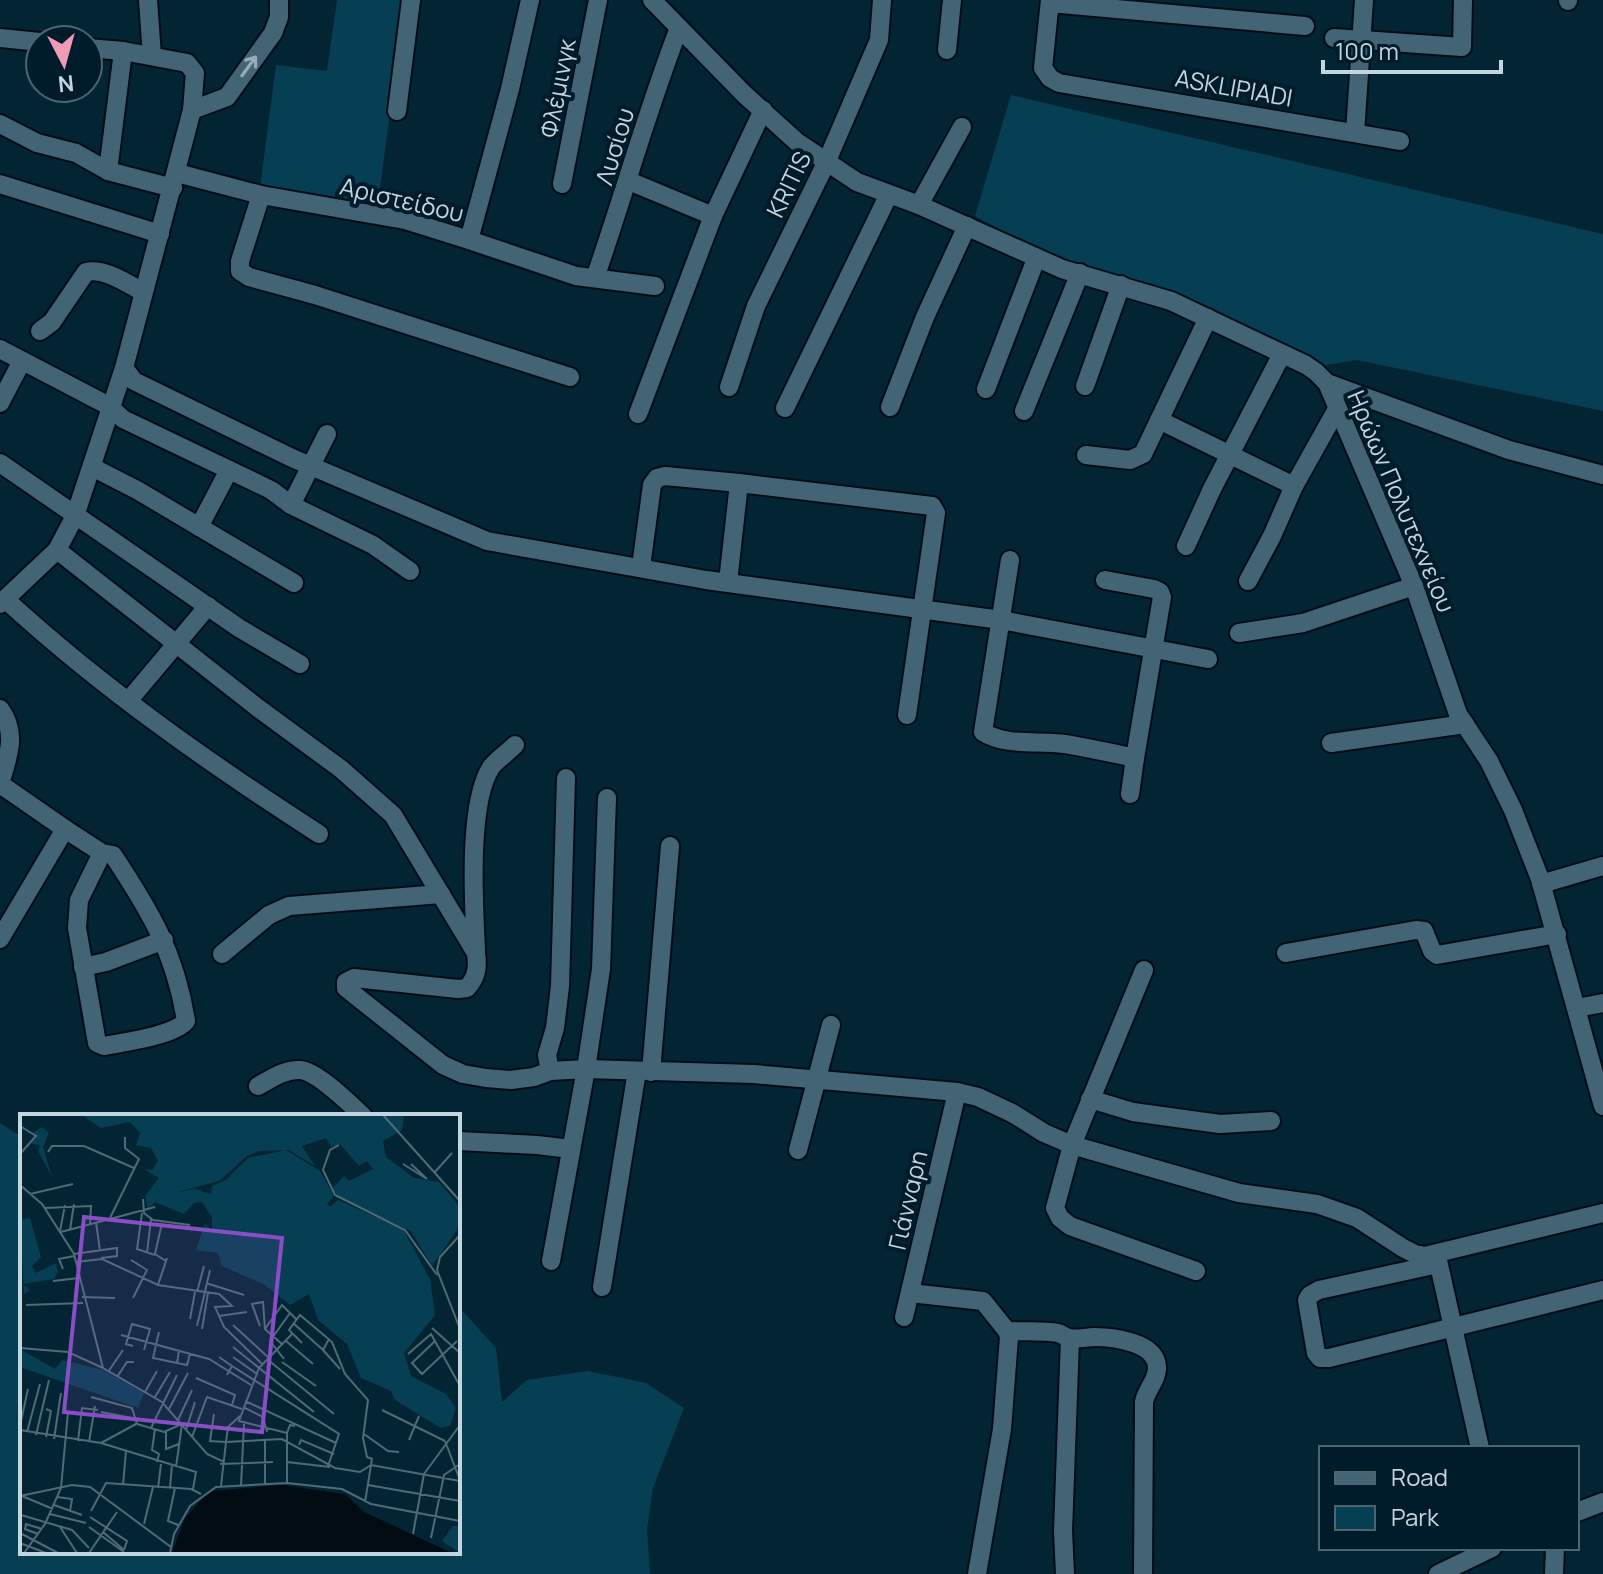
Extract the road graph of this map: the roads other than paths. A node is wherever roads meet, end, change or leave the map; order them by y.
1 (148, 0) edge
2 (279, 0) edge
3 (411, 0) edge
4 (530, 0) edge
5 (598, 0) edge
6 (652, 0) edge
7 (882, 0) edge
8 (952, 0) edge
9 (1364, 0) edge
10 (1463, 0) edge
11 (1050, 2) edge
12 (1305, 26) dead end
13 (679, 28) junction
14 (0, 38) edge
15 (1334, 38) dead end
16 (1362, 39) junction
17 (24, 40) edge
18 (104, 49) edge
19 (947, 50) dead end
20 (123, 51) junction
21 (152, 56) junction
22 (192, 110) junction
23 (763, 110) junction
24 (397, 111) dead end
25 (0, 124) edge
26 (962, 127) dead end
27 (1355, 133) junction
28 (1400, 141) dead end
29 (826, 163) junction
30 (108, 171) junction
31 (175, 180) junction
32 (629, 181) junction
33 (0, 184) edge
34 (562, 184) dead end
35 (889, 194) junction
36 (261, 195) junction
37 (919, 205) junction
38 (713, 216) junction
39 (967, 226) junction
40 (160, 234) junction
41 (469, 240) junction
42 (1036, 259) junction
43 (1080, 273) junction
44 (595, 278) junction
45 (1121, 285) junction
46 (655, 286) dead end
47 (143, 292) junction
48 (1208, 318) junction
49 (40, 331) dead end
50 (0, 349) edge
51 (1282, 354) junction
52 (22, 361) junction
53 (124, 368) junction
54 (570, 377) dead end
55 (1327, 383) junction
56 (1085, 386) dead end
57 (729, 387) dead end
58 (986, 389) dead end
59 (0, 403) edge
60 (109, 406) junction
61 (890, 407) dead end
62 (785, 408) dead end
63 (1337, 409) junction
64 (1024, 411) dead end
65 (638, 414) dead end
66 (1159, 420) junction
67 (327, 434) dead end
68 (1086, 455) dead end
69 (1230, 455) junction
70 (0, 463) edge
71 (309, 466) junction
72 (92, 467) junction
73 (229, 470) junction
74 (1603, 475) edge
75 (739, 483) junction
76 (1294, 486) junction
77 (291, 505) junction
78 (75, 516) junction
79 (199, 527) junction
80 (1186, 546) dead end
81 (57, 550) junction
82 (1010, 560) dead end
83 (641, 567) junction
84 (410, 571) dead end
85 (0, 578) edge
86 (1105, 580) dead end
87 (1248, 581) dead end
88 (728, 582) junction
89 (294, 583) dead end
90 (1414, 586) junction
91 (7, 598) edge
92 (208, 606) junction
93 (922, 609) junction
94 (1001, 620) junction
95 (1239, 633) dead end
96 (177, 645) junction
97 (1153, 648) junction
98 (1208, 659) dead end
99 (300, 664) dead end
100 (129, 700) junction
101 (0, 709) edge
102 (907, 715) dead end
103 (1465, 724) junction
104 (1331, 743) dead end
105 (515, 745) dead end
106 (1135, 758) junction
107 (566, 778) dead end
108 (0, 784) edge
109 (1130, 794) dead end
110 (607, 798) dead end
111 (65, 829) junction
112 (319, 834) dead end
113 (670, 846) dead end
114 (102, 853) junction
115 (1603, 866) edge
116 (1541, 884) junction
117 (441, 894) junction
118 (1557, 934) junction
119 (0, 939) edge
120 (164, 940) junction
121 (476, 953) junction
122 (1286, 953) dead end
123 (222, 954) dead end
124 (83, 967) junction
125 (1144, 970) dead end
126 (1603, 1003) edge
127 (1577, 1008) junction
128 (831, 1025) dead end
129 (97, 1043) junction
130 (100, 1062) dead end
131 (586, 1069) junction
132 (550, 1071) junction
133 (644, 1072) junction
134 (815, 1079) junction
135 (258, 1086) dead end
136 (1601, 1086) edge
137 (957, 1092) junction
138 (1090, 1099) junction
139 (1603, 1106) edge
140 (361, 1114) edge
141 (1271, 1121) dead end
142 (460, 1141) edge
143 (1072, 1145) junction
144 (571, 1149) junction
145 (798, 1150) dead end
146 (1603, 1213) edge
147 (1437, 1260) junction
148 (551, 1261) dead end
149 (1196, 1271) dead end
150 (602, 1287) dead end
151 (1603, 1290) edge
152 (910, 1293) junction
153 (904, 1317) dead end
154 (1451, 1327) junction
155 (1007, 1331) junction
156 (1070, 1339) junction
157 (1480, 1446) edge
158 (1603, 1502) edge
159 (1579, 1511) edge
160 (1488, 1550) edge
161 (1555, 1550) edge
162 (977, 1574) edge
163 (1065, 1574) edge
164 (1143, 1574) edge
165 (1438, 1574) edge
166 (1554, 1574) edge

1 - 21 street
22 -> 2 street
3 - 24 street
4 - 41 street, Αριστείδου
5 - 34 street, Φλέμινγκ
6 - 13 street, Ηρώων Πολυτεχνείου
7 - 29 street, KRITIS
8 - 19 street
9 - 16 street
10 - 16 street
11 - 12 street
11 - 27 street, ASKLIPIADI
13 - 23 street, Ηρώων Πολυτεχνείου
13 - 32 street, Λυσίου
14 - 17 street
15 - 16 street
16 - 27 street
18 - 20 street
20 - 21 street
20 - 30 street
21 - 22 street
22 - 31 street
23 - 29 street, Ηρώων Πολυτεχνείου
23 - 38 street
25 - 30 street, Αριστείδου
26 - 37 street
27 - 28 street, ASKLIPIADI
29 - 35 street, Ηρώων Πολυτεχνείου
29 - 57 street, KRITIS
30 - 31 street, Αριστείδου
31 - 36 street, Αριστείδου
31 - 40 street
32 - 38 street
32 - 44 street, Λυσίου
33 - 40 street
35 - 37 street, Ηρώων Πολυτεχνείου
35 - 62 street
36 - 41 street, Αριστείδου
36 - 54 street
37 - 39 street, Ηρώων Πολυτεχνείου
38 - 65 street
39 - 42 street, Ηρώων Πολυτεχνείου
39 - 61 street
40 - 47 street
41 - 44 street
42 - 43 street, Ηρώων Πολυτεχνείου
42 - 58 street
43 - 45 street, Ηρώων Πολυτεχνείου
43 - 64 street
44 - 46 street
45 - 48 street, Ηρώων Πολυτεχνείου
45 - 56 street
47 - 49 street
47 - 53 street
48 - 51 street, Ηρώων Πολυτεχνείου
48 - 66 street
50 - 52 street
51 - 55 street, Ηρώων Πολυτεχνείου
51 - 69 street
52 - 59 street
52 - 60 street
53 - 60 street
53 - 71 street
55 - 63 street, Ηρώων Πολυτεχνείου
55 - 74 street
60 - 72 street
60 - 73 street
63 - 76 street
63 - 90 street, Ηρώων Πολυτεχνείου
66 - 68 street
66 - 69 street
67 - 71 street
69 - 76 street
69 - 80 street
70 - 78 street
71 - 77 street
71 - 83 street
72 - 78 street
72 - 79 street
73 - 77 street
73 - 79 street
75 - 83 street
75 - 88 street
75 - 93 street
76 - 87 street
77 - 84 street
78 - 81 street
78 - 92 street
79 - 89 street
81 - 91 street
81 - 96 street
82 - 94 street
83 - 88 street
85 - 91 street
86 - 97 street
88 - 93 street
90 - 95 street
90 - 103 street, Ηρώων Πολυτεχνείου
91 - 100 street
92 - 96 street
92 - 99 street
93 - 94 street
93 - 102 street
94 - 97 street
94 - 106 street
96 - 100 street
96 - 117 street
97 - 98 street
97 - 106 street
100 - 112 street
101 - 108 street
103 - 104 street
103 - 116 street, Ηρώων Πολυτεχνείου
105 - 121 street
106 - 109 street
107 - 132 street
108 - 111 street
110 - 131 street
111 - 114 street
111 - 119 street
113 - 133 street
114 - 120 street
114 - 124 street
115 - 116 street
116 - 118 street, Ηρώων Πολυτεχνείου
117 - 121 street
117 - 123 street
118 - 122 street
118 - 127 street, Ηρώων Πολυτεχνείου
120 - 124 street
120 - 129 street
121 - 132 street
124 - 129 street
125 - 138 street
126 - 127 street
127 - 136 street, Ηρώων Πολυτεχνείου
128 - 134 street
129 - 130 street
131 - 132 street
131 - 133 street
131 - 144 street
133 - 134 street
133 - 150 street
134 - 137 street
134 - 145 street
135 - 140 street
136 - 139 street, Ηρώων Πολυτεχνείου
137 - 143 street
137 - 152 street, Γιάνναρη
138 - 141 street
138 - 143 street
142 - 144 street
143 - 147 street
143 - 149 street
144 - 148 street
146 - 147 street
147 - 154 street
147 - 154 street
151 - 154 street
152 - 153 street, Γιάνναρη
152 - 155 street
154 - 157 street
155 - 156 street
155 - 162 street
156 - 163 street
156 - 164 street
158 - 159 street
160 - 165 street
161 - 166 street

